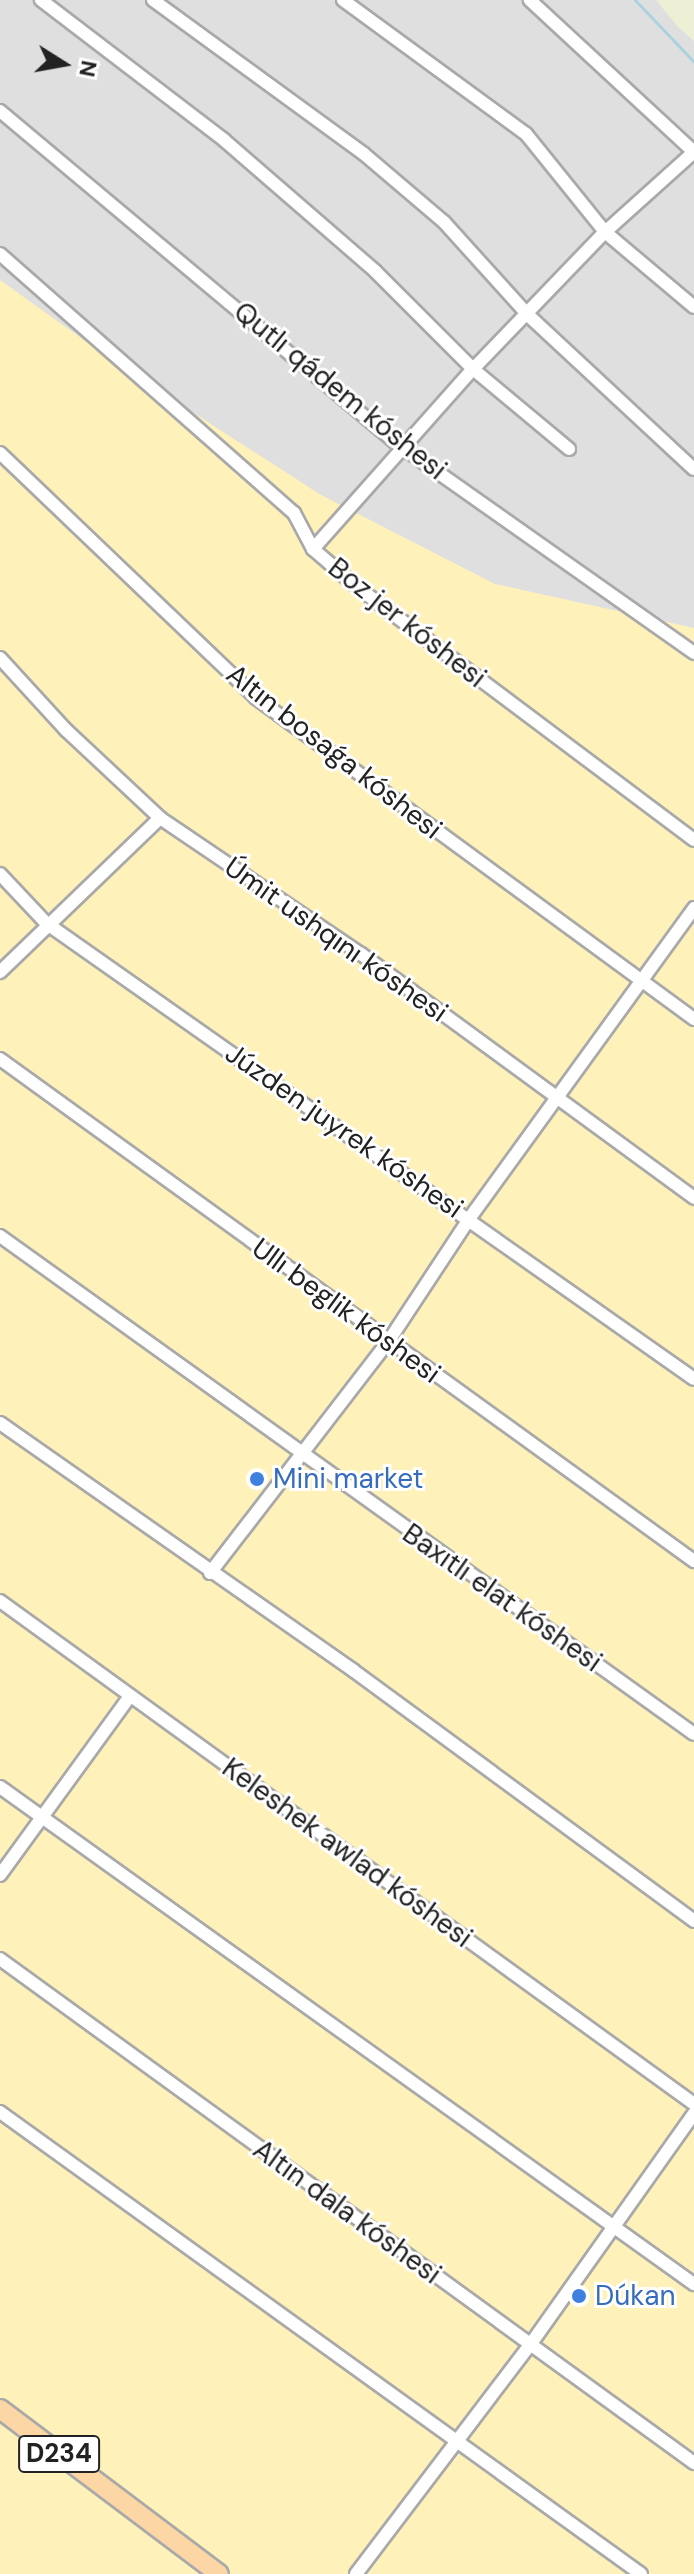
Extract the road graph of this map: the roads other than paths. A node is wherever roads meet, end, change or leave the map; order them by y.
1 (41, 0) edge
2 (153, 0) edge
3 (343, 0) edge
4 (530, 0) edge
5 (0, 111) edge
6 (694, 152) edge
7 (605, 232) junction
8 (0, 254) edge
9 (694, 307) edge
10 (528, 315) junction
11 (473, 369) junction
12 (402, 447) junction
13 (569, 449) dead end
14 (0, 453) edge
15 (694, 469) edge
16 (313, 549) junction
17 (694, 653) edge
18 (0, 658) edge
19 (160, 818) junction
20 (694, 840) edge
21 (0, 874) edge
22 (694, 908) edge
23 (46, 923) junction
24 (0, 972) edge
25 (640, 982) junction
26 (694, 1019) edge
27 (0, 1059) edge
28 (556, 1098) junction
29 (694, 1198) edge
30 (469, 1219) junction
31 (0, 1236) edge
32 (388, 1342) junction
33 (694, 1379) edge
34 (0, 1423) edge
35 (301, 1456) junction
36 (694, 1561) edge
37 (210, 1573) junction
38 (0, 1601) edge
39 (130, 1696) junction
40 (694, 1734) edge
41 (0, 1787) edge
42 (42, 1815) junction
43 (0, 1875) edge
44 (694, 1921) edge
45 (0, 1959) edge
46 (694, 2104) edge
47 (0, 2112) edge
48 (694, 2113) edge
49 (613, 2226) junction
50 (694, 2284) edge
51 (530, 2345) junction
52 (0, 2409) edge
53 (460, 2441) junction
54 (694, 2463) edge
55 (219, 2574) edge
56 (356, 2574) edge
57 (641, 2574) edge

1 - 11 street
2 - 10 street
3 - 7 street
4 - 6 street
5 - 12 street, Qutlı qádem kóshesi
6 - 7 street
7 - 9 street
7 - 10 street
8 - 16 street, Boz jer kóshesi
10 - 11 street
10 - 15 street
11 - 12 street
11 - 13 street
12 - 16 street
12 - 17 street, Qutlı qádem kóshesi
14 - 25 street, Altın bosaǵa kóshesi
16 - 20 street, Boz jer kóshesi
18 - 19 street, Úmit ushqını kóshesi
19 - 23 street
19 - 28 street, Úmit ushqını kóshesi
21 - 23 street, Júzden juyrek kóshesi
22 - 25 street
23 - 24 street
23 - 30 street, Júzden juyrek kóshesi
25 - 26 street, Altın bosaǵa kóshesi
25 - 28 street
27 - 32 street, Ullı beglik kóshesi
28 - 29 street, Úmit ushqını kóshesi
28 - 30 street
30 - 32 street
30 - 33 street, Júzden juyrek kóshesi
31 - 35 street, Baxıtlı elat kóshesi
32 - 35 street
32 - 36 street, Ullı beglik kóshesi
34 - 37 street
35 - 37 street
35 - 40 street, Baxıtlı elat kóshesi
37 - 44 street
38 - 39 street, Keleshek awlad kóshesi
39 - 42 street
39 - 46 street, Keleshek awlad kóshesi
41 - 42 street
42 - 43 street
42 - 49 street
45 - 51 street, Altın dala kóshesi
47 - 53 street
48 - 49 street
49 - 50 street
49 - 51 street
51 - 53 street
51 - 54 street, Altın dala kóshesi
52 - 55 main road, D234
53 - 56 street
53 - 57 street

